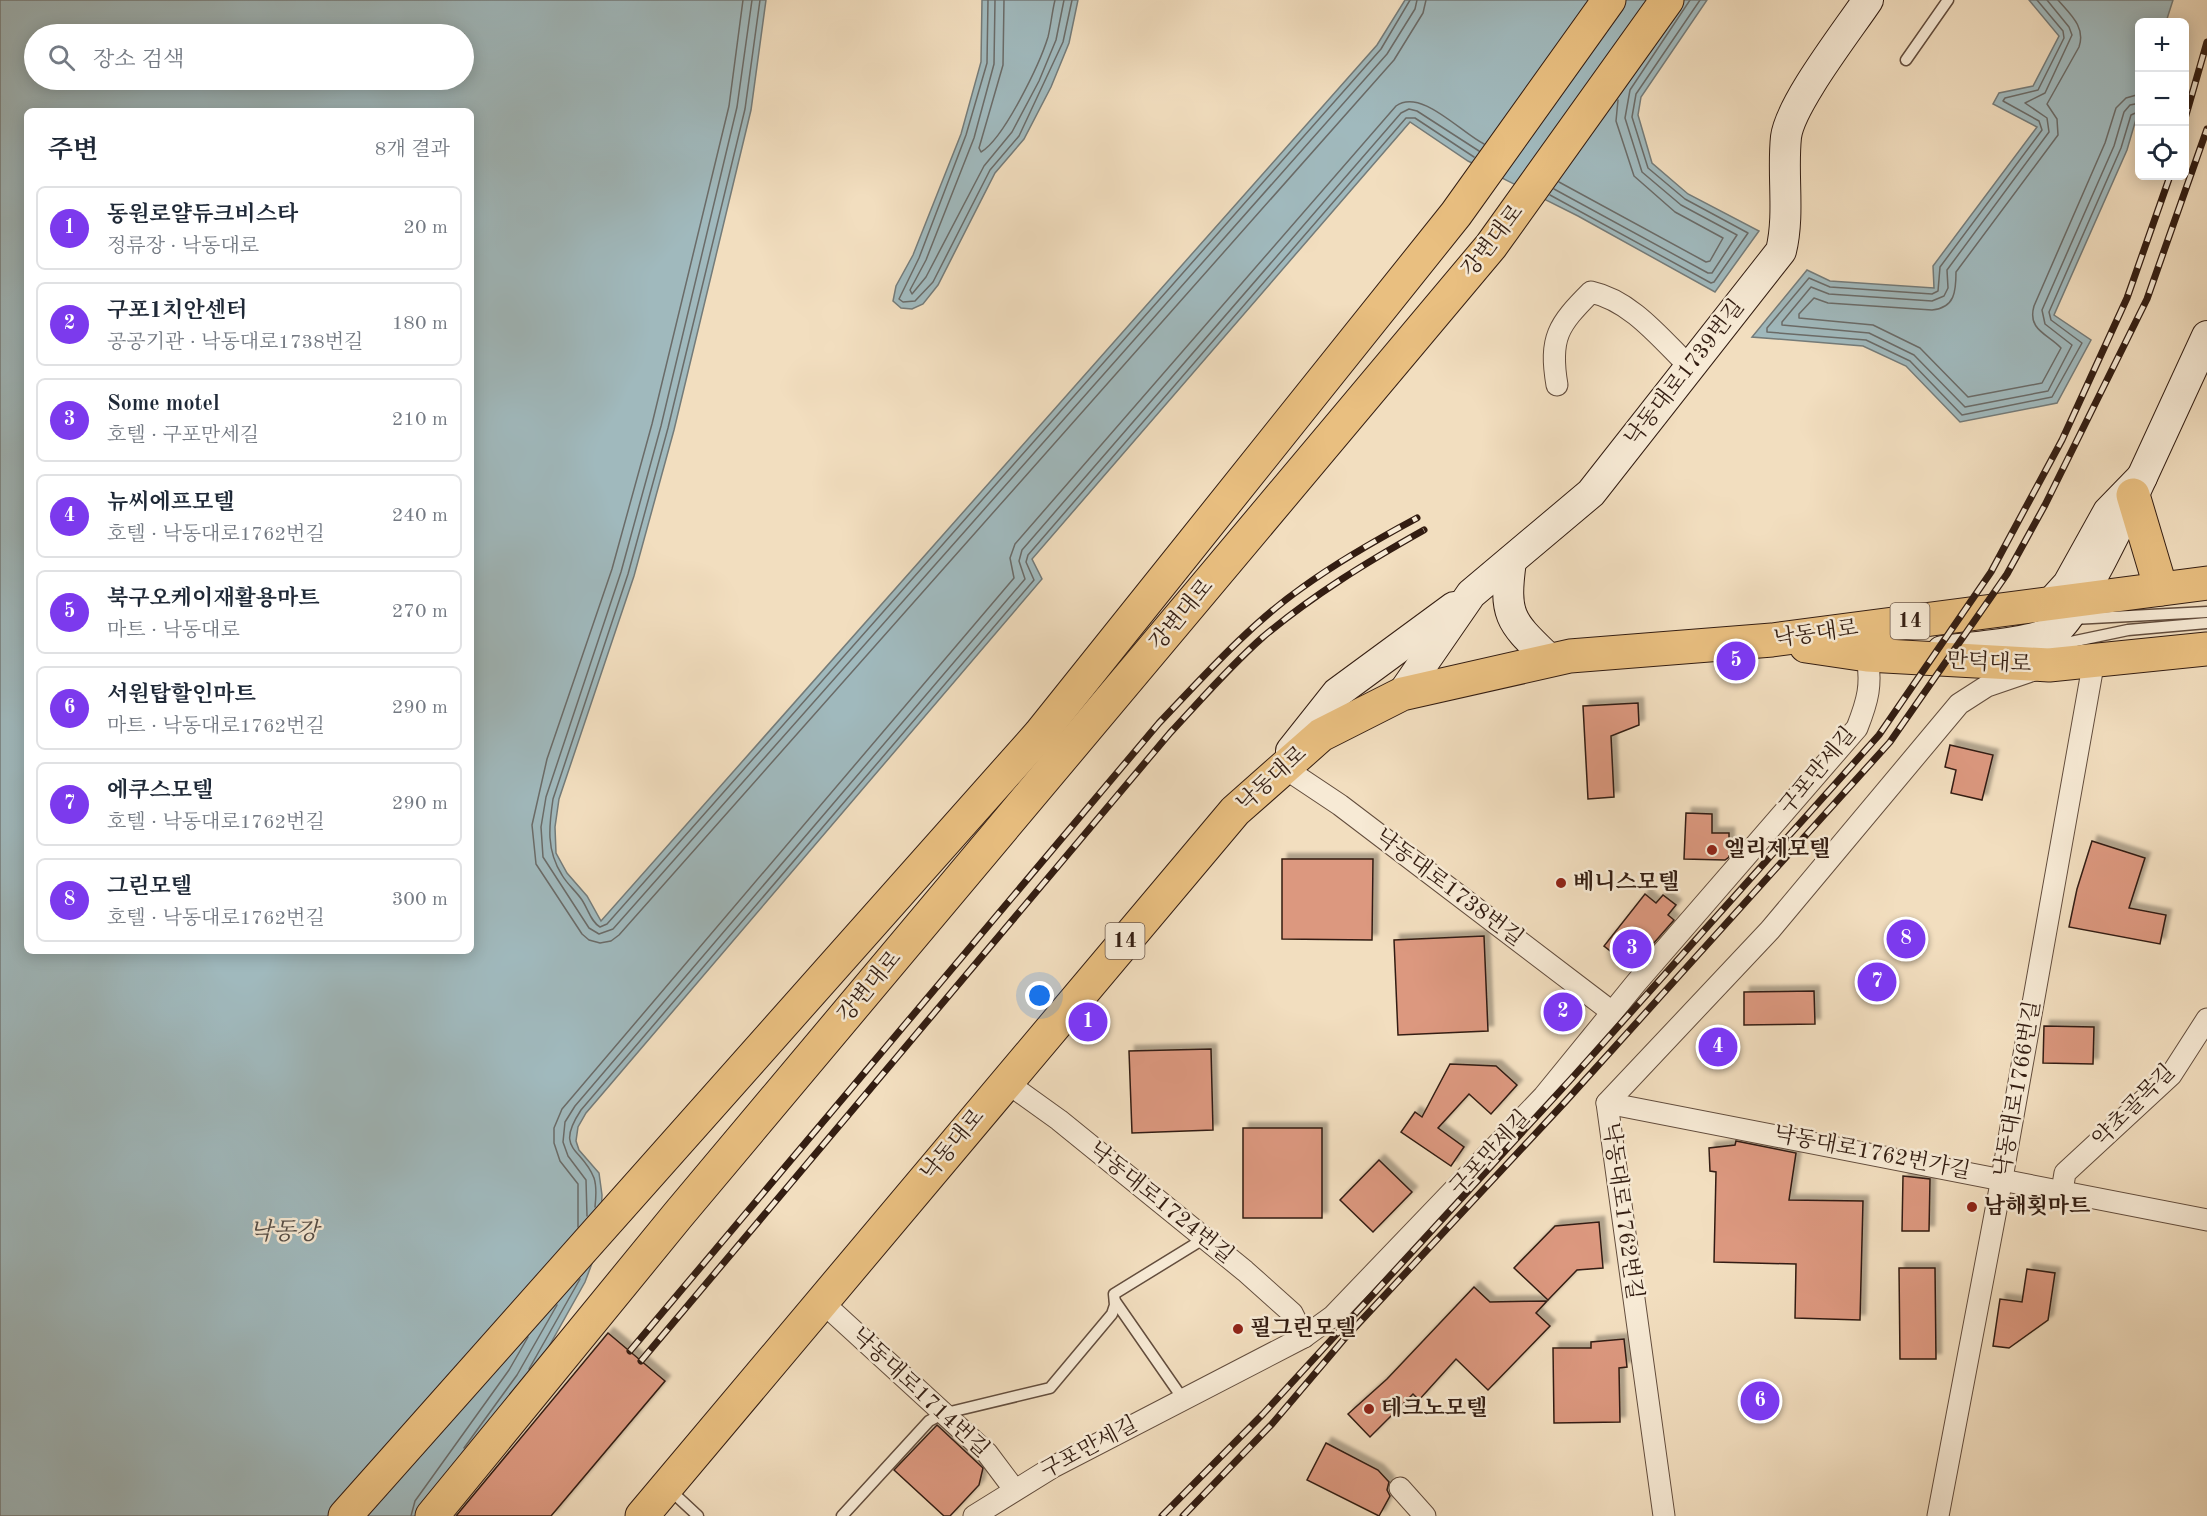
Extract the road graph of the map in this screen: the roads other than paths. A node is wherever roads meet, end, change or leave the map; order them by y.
1 (1609, 0) edge
2 (1667, 0) edge
3 (1868, 0) edge
4 (1948, 0) edge
5 (1906, 60) dead end
6 (2205, 345) edge
7 (1690, 367) junction
8 (1557, 386) dead end
9 (2137, 486) junction
10 (1511, 561) junction
11 (2207, 583) edge
12 (2161, 589) junction
13 (1471, 594) junction
14 (2064, 608) junction
15 (2207, 612) edge
16 (2207, 623) edge
17 (1772, 640) junction
18 (2207, 649) edge
19 (1867, 655) junction
20 (1901, 657) junction
21 (2094, 660) junction
22 (1551, 661) junction
23 (1948, 661) junction
24 (2049, 665) junction
25 (1402, 694) junction
26 (1272, 777) junction
27 (1612, 1012) junction
28 (2206, 1024) edge
29 (1006, 1082) junction
30 (1607, 1103) junction
31 (2002, 1178) junction
32 (2062, 1191) junction
33 (2207, 1220) edge
34 (1205, 1238) junction
35 (821, 1301) junction
36 (1115, 1301) junction
37 (1304, 1337) junction
38 (1183, 1399) junction
39 (942, 1414) junction
40 (666, 1487) junction
41 (1401, 1488) dead end
42 (1014, 1489) junction
43 (345, 1516) edge
44 (432, 1516) edge
45 (642, 1516) edge
46 (698, 1516) edge
47 (842, 1516) edge
48 (974, 1516) edge
49 (1425, 1516) edge
50 (1664, 1516) edge
51 (1938, 1516) edge

1 - 43 main road, 강변대로
2 - 44 main road, 강변대로
3 - 7 street, 낙동대로1739번길
4 - 5 lane
6 - 9 street
7 - 8 street
7 - 10 street, 낙동대로1739번길
9 - 12 main road
9 - 14 street
10 - 13 street, 낙동대로1739번길
10 - 22 street
11 - 12 main road, 낙동대로 / 14
12 - 14 main road, 낙동대로 / 14
13 - 25 street, 낙동대로1739번길
13 - 26 street
14 - 15 lane
14 - 17 main road, 낙동대로 / 14
14 - 20 street
16 - 23 lane
17 - 19 main road, 만덕대로
17 - 22 main road, 낙동대로 / 14
18 - 21 main road, 만덕대로
19 - 20 main road, 만덕대로
19 - 27 street, 구포만세길
20 - 23 main road, 만덕대로
21 - 24 main road, 만덕대로
21 - 31 street, 낙동대로1766번길
22 - 25 main road, 낙동대로 / 14
23 - 24 main road, 만덕대로
24 - 30 street, 낙동대로1762번길
25 - 26 main road, 낙동대로 / 14
26 - 27 street, 낙동대로1738번길
26 - 29 main road, 낙동대로 / 14
27 - 37 street, 구포만세길
28 - 32 street, 약초골목길
29 - 34 street, 낙동대로1724번길
29 - 35 main road, 낙동대로 / 14
30 - 31 street, 낙동대로1762번가길
30 - 50 street, 낙동대로1762번길
31 - 32 street, 낙동대로1762번가길
31 - 51 street, 낙동대로1766번길
32 - 33 street, 낙동대로1762번가길
34 - 36 lane
34 - 37 street, 낙동대로1724번길
35 - 39 street, 낙동대로1714번길
35 - 40 main road, 낙동대로 / 14
36 - 38 lane
36 - 39 lane
37 - 38 street, 구포만세길
38 - 42 street, 구포만세길
39 - 42 street, 낙동대로1714번길
39 - 47 lane
40 - 45 main road, 낙동대로 / 14
40 - 46 lane
41 - 49 street
42 - 48 street, 구포만세길

